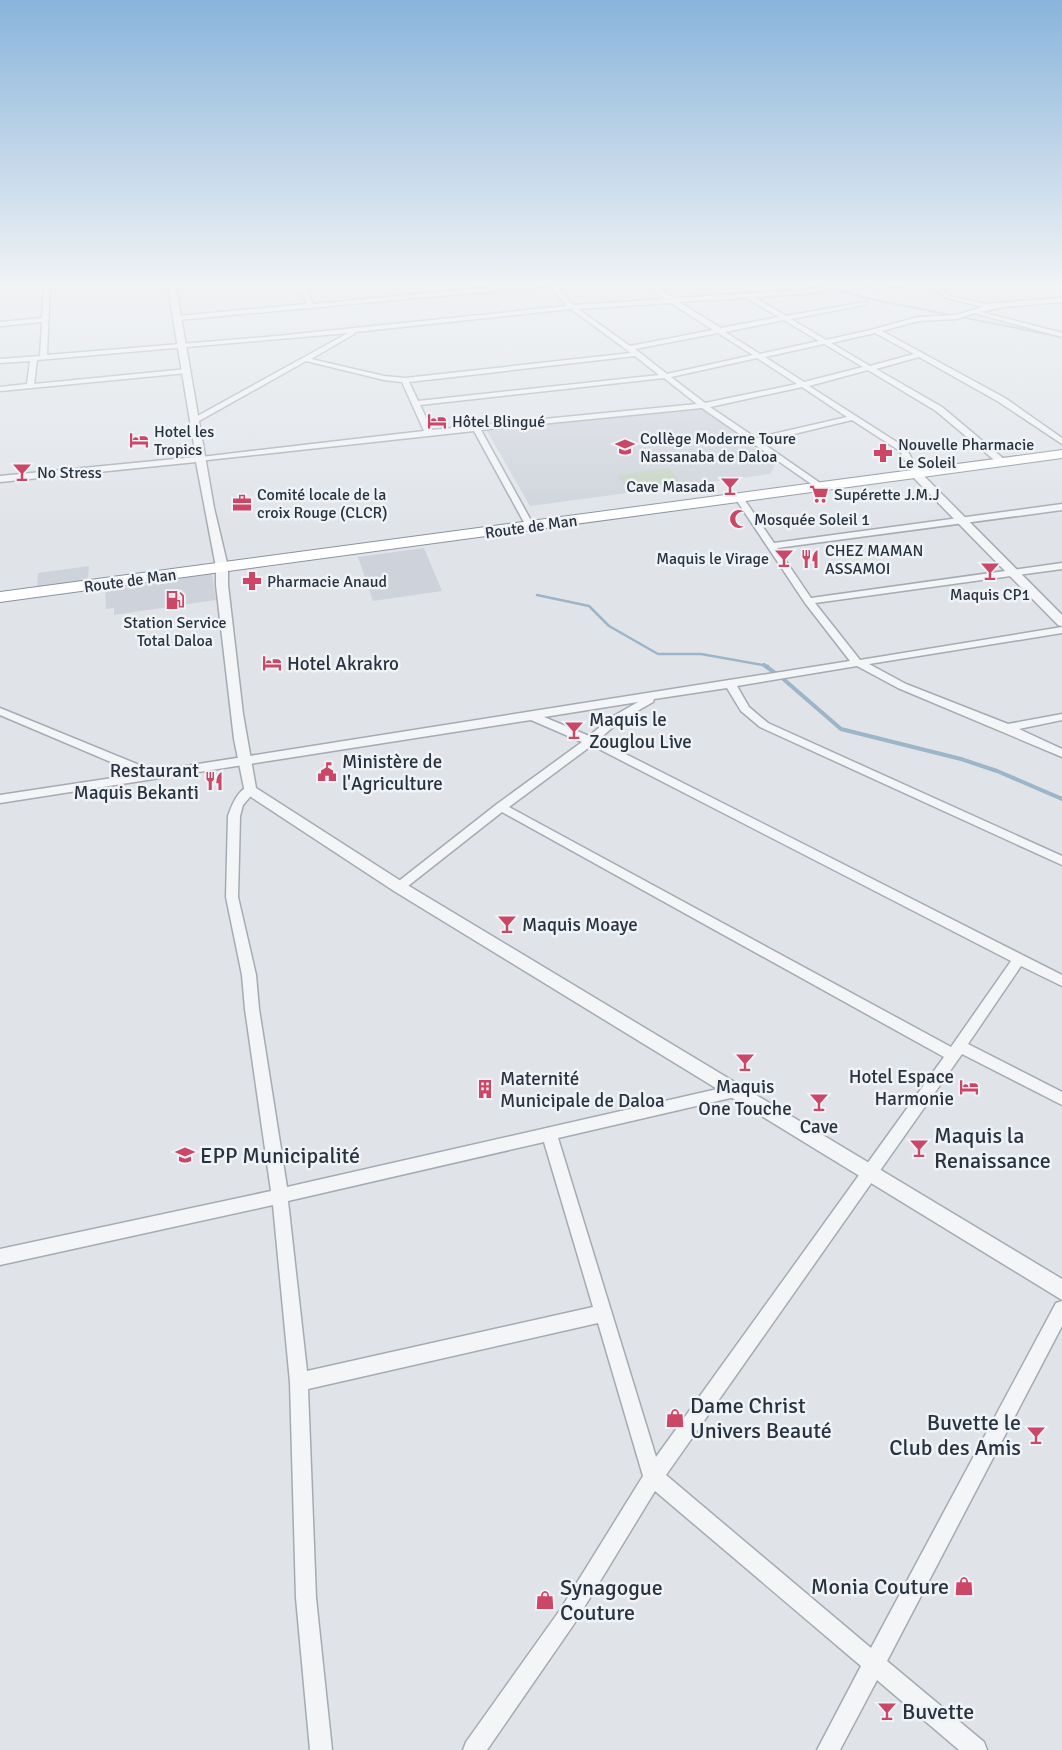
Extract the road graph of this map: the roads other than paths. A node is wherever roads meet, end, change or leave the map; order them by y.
1 (33, 364) edge
2 (186, 364) edge
3 (296, 364) edge
4 (324, 364) edge
5 (551, 364) edge
6 (649, 364) edge
7 (722, 364) edge
8 (770, 364) edge
9 (863, 364) edge
10 (882, 364) edge
11 (936, 364) edge
12 (868, 367) junction
13 (187, 371) junction
14 (665, 376) junction
15 (405, 380) junction
16 (803, 384) junction
17 (30, 386) junction
18 (0, 389) edge
19 (416, 403) junction
20 (704, 406) junction
21 (855, 418) junction
22 (196, 420) junction
23 (476, 428) junction
24 (429, 433) junction
25 (755, 441) junction
26 (1062, 442) edge
27 (1062, 454) edge
28 (201, 459) junction
29 (1002, 462) junction
30 (916, 474) junction
31 (0, 479) edge
32 (820, 487) junction
33 (739, 498) junction
34 (1062, 507) edge
35 (962, 522) junction
36 (530, 526) junction
37 (770, 546) junction
38 (1062, 566) edge
39 (222, 567) junction
40 (1012, 573) junction
41 (0, 598) edge
42 (808, 601) junction
43 (1062, 622) edge
44 (1062, 630) edge
45 (856, 662) junction
46 (731, 685) junction
47 (658, 695) junction
48 (0, 711) edge
49 (532, 716) junction
50 (1062, 716) edge
51 (1007, 728) junction
52 (590, 742) junction
53 (1062, 753) edge
54 (243, 760) junction
55 (152, 775) junction
56 (250, 790) junction
57 (0, 800) edge
58 (501, 807) junction
59 (1062, 862) edge
60 (399, 887) junction
61 (1019, 959) junction
62 (1062, 981) edge
63 (956, 1050) junction
64 (735, 1091) junction
65 (1062, 1099) edge
66 (549, 1133) junction
67 (868, 1173) junction
68 (280, 1196) junction
69 (0, 1256) edge
70 (1062, 1290) edge
71 (1062, 1308) edge
72 (604, 1312) junction
73 (299, 1382) junction
74 (653, 1476) junction
75 (874, 1666) junction
76 (321, 1750) edge
77 (474, 1750) edge
78 (828, 1750) edge
79 (976, 1750) edge

1 - 17 street
2 - 13 street
3 - 22 street
4 - 15 street
5 - 15 street
6 - 14 street
7 - 14 street
8 - 16 street
9 - 12 street
10 - 12 street
11 - 26 street
12 - 16 street
12 - 29 street
13 - 17 street
13 - 22 street
14 - 19 street
14 - 20 street
15 - 19 street
16 - 20 street
16 - 21 street
17 - 18 street
19 - 24 street
20 - 23 street
20 - 25 street
21 - 25 street
21 - 30 street
22 - 28 street
23 - 24 street
23 - 36 street
24 - 28 street
25 - 32 street
27 - 29 highway, Route de Man
28 - 31 street
28 - 39 street
29 - 30 highway, Route de Man
30 - 32 highway, Route de Man
30 - 35 street
32 - 33 highway, Route de Man
33 - 36 highway, Route de Man
33 - 37 street
34 - 35 street
35 - 37 street
35 - 40 street
36 - 39 highway, Route de Man
37 - 42 street
38 - 40 street
39 - 41 highway, Route de Man
39 - 54 street
40 - 42 street
40 - 43 street
42 - 45 street
44 - 45 street
45 - 46 street
45 - 51 street
46 - 47 street
46 - 59 street
47 - 49 street
47 - 52 street
48 - 55 street
49 - 52 street
49 - 54 street
50 - 51 street
51 - 53 street
52 - 58 street
52 - 61 street
54 - 55 street
54 - 56 street
55 - 57 street
56 - 60 street
56 - 68 street
58 - 60 street
58 - 63 street
60 - 64 street
61 - 62 street
61 - 63 street
63 - 65 street
63 - 67 street
64 - 66 street
64 - 67 street
66 - 68 street
66 - 72 street
67 - 70 street
67 - 74 street
68 - 69 street
68 - 73 street
71 - 75 street
72 - 73 street
72 - 74 street
73 - 76 street
74 - 75 street
74 - 77 street
75 - 78 street
75 - 79 street

